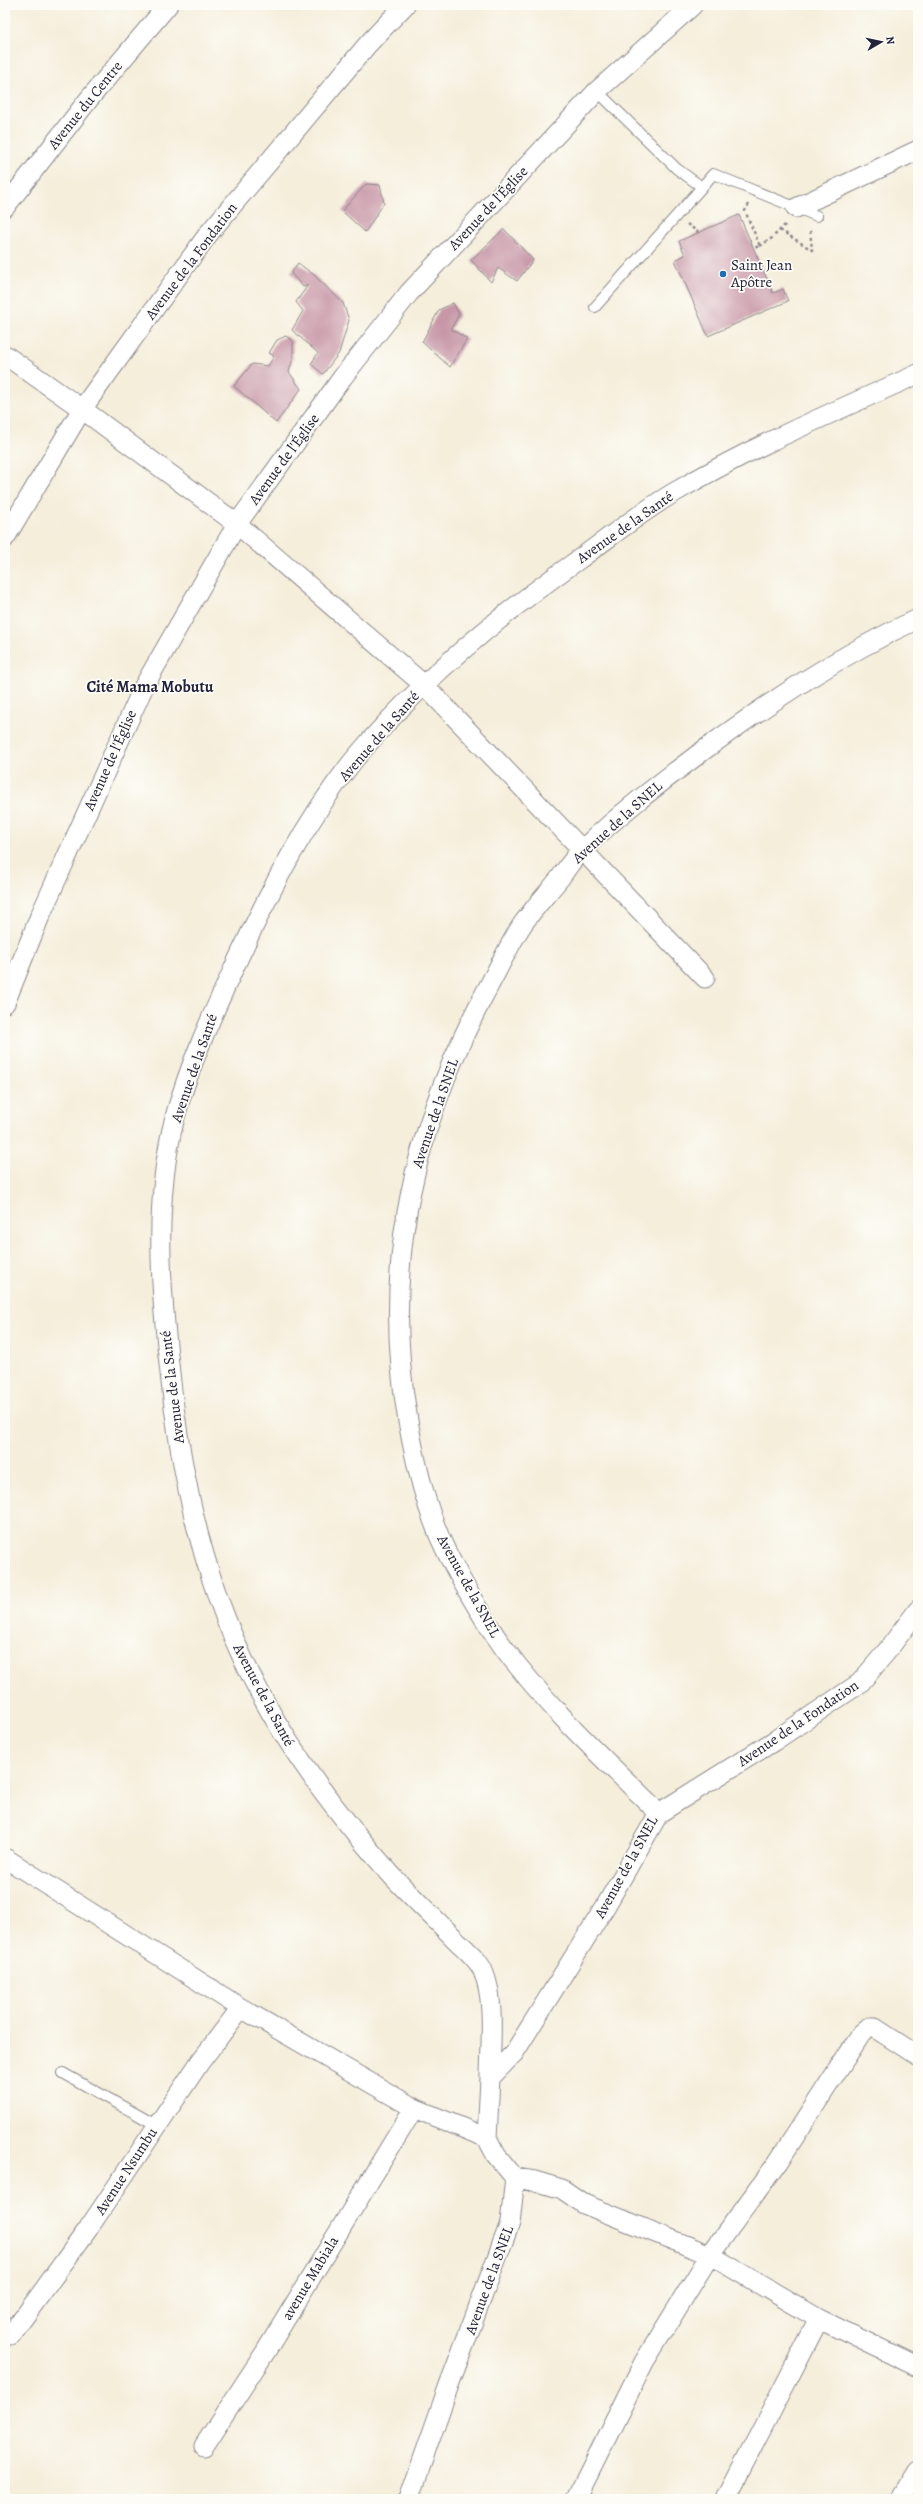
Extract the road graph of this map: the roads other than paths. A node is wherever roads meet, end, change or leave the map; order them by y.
1 (168, 5) edge
2 (405, 5) edge
3 (693, 5) edge
4 (597, 91) junction
5 (918, 150) edge
6 (702, 187) junction
7 (5, 207) edge
8 (796, 208) junction
9 (816, 216) road end
10 (595, 307) dead end
11 (5, 355) edge
12 (918, 374) edge
13 (82, 409) junction
14 (237, 524) junction
15 (5, 538) edge
16 (918, 618) edge
17 (424, 684) junction
18 (582, 850) junction
19 (705, 978) dead end
20 (5, 1003) edge
21 (918, 1610) edge
22 (659, 1813) junction
23 (5, 1858) edge
24 (241, 2008) junction
25 (918, 2056) edge
26 (63, 2073) dead end
27 (490, 2078) junction
28 (414, 2108) junction
29 (156, 2125) junction
30 (487, 2138) junction
31 (515, 2178) junction
32 (710, 2256) junction
33 (819, 2319) junction
34 (11, 2335) dead end
35 (918, 2367) edge
36 (204, 2446) dead end
37 (918, 2470) edge
38 (409, 2499) edge
39 (576, 2499) edge
40 (726, 2499) edge
41 (900, 2499) edge

1 - 7 street, Avenue du Centre
2 - 13 street, Avenue de la Fondation
3 - 4 street, Avenue de l'Église
4 - 6 lane
4 - 14 street, Avenue de l'Église
5 - 8 street
6 - 8 lane
6 - 10 lane
8 - 9 lane
11 - 13 street
12 - 17 street, Avenue de la Santé
13 - 14 street
13 - 15 street, Avenue de la Fondation
14 - 17 street
14 - 20 street, Avenue de l'Église
16 - 18 street, Avenue de la SNEL
17 - 18 street
17 - 27 street, Avenue de la Santé
18 - 19 street
18 - 22 street, Avenue de la SNEL
21 - 22 street, Avenue de la Fondation
22 - 27 street, Avenue de la SNEL
23 - 24 street
24 - 28 street
24 - 29 street, Avenue Nsumbu
25 - 32 street
26 - 29 lane
27 - 30 street
28 - 30 street
28 - 36 street, avenue Mabiala
29 - 34 street, Avenue Nsumbu
30 - 31 street
31 - 32 street
31 - 38 street, Avenue de la SNEL
32 - 33 street
32 - 39 street
33 - 35 street
33 - 40 street
37 - 41 street

